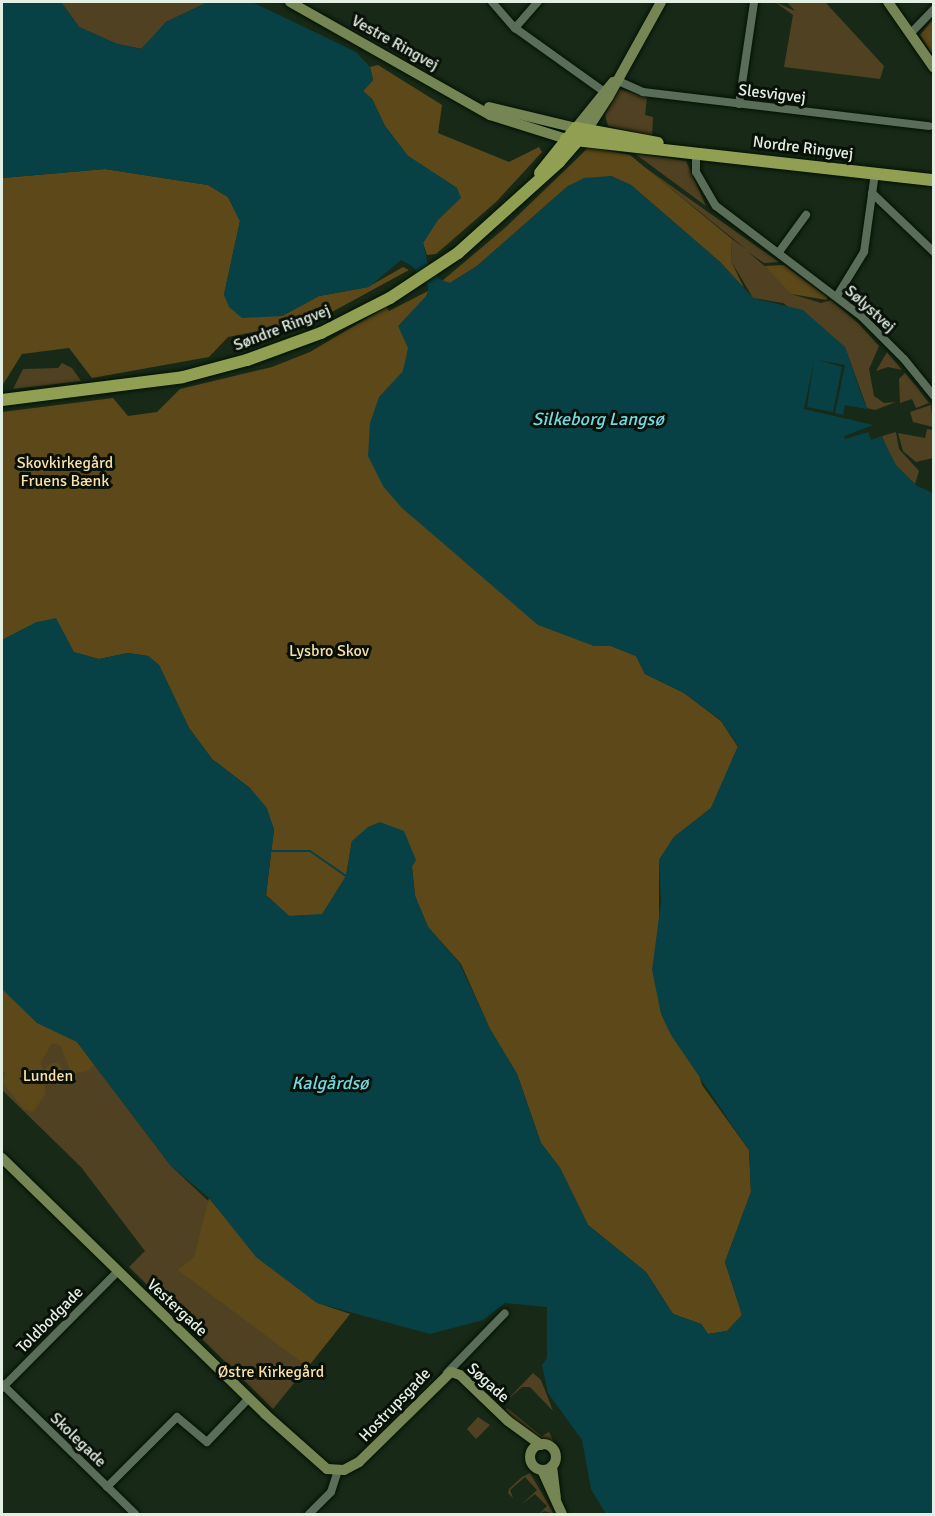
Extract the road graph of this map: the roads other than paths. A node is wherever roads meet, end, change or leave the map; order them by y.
1 (291, 2) edge
2 (492, 2) edge
3 (538, 2) edge
4 (661, 2) edge
5 (754, 2) edge
6 (888, 2) edge
7 (933, 9) edge
8 (516, 28) junction
9 (910, 34) junction
10 (933, 68) edge
11 (616, 80) junction
12 (603, 91) junction
13 (453, 93) junction
14 (739, 104) junction
15 (929, 126) dead end
16 (577, 134) junction
17 (668, 148) junction
18 (696, 152) junction
19 (875, 173) junction
20 (933, 180) edge
21 (872, 193) junction
22 (806, 215) dead end
23 (779, 252) junction
24 (933, 252) edge
25 (837, 296) junction
26 (933, 396) edge
27 (2, 400) edge
28 (2, 1158) edge
29 (118, 1271) junction
30 (505, 1313) dead end
31 (446, 1374) junction
32 (2, 1386) edge
33 (249, 1398) junction
34 (508, 1421) junction
35 (541, 1445) junction
36 (531, 1454) junction
37 (547, 1468) junction
38 (338, 1471) junction
39 (107, 1487) junction
40 (560, 1510) edge
41 (135, 1515) edge
42 (309, 1515) edge

1 - 13 street, Vestre Ringvej
2 - 8 street
3 - 8 street
4 - 11 street
5 - 14 street
6 - 9 street
7 - 9 street
8 - 12 street
9 - 10 street
11 - 12 street
11 - 14 street, Slesvigvej
11 - 16 street
12 - 16 street
13 - 16 street, Vestre Ringvej
13 - 16 street, Vestre Ringvej
14 - 15 street, Slesvigvej
16 - 17 main road, Nordre Ringvej
16 - 17 main road, Nordre Ringvej
16 - 27 main road, Søndre Ringvej
17 - 18 main road, Nordre Ringvej
18 - 19 main road, Nordre Ringvej
18 - 23 street, Sølystvej
19 - 20 main road, Nordre Ringvej
19 - 21 street
21 - 24 street
21 - 25 street
22 - 23 street
23 - 25 street, Sølystvej
25 - 26 street, Sølystvej
28 - 29 street, Vestergade
29 - 32 street, Toldbodgade
29 - 33 street, Vestergade
30 - 31 street, Hostrupsgade
31 - 34 street, Søgade
31 - 38 street, Hostrupsgade
32 - 39 street, Skolegade
33 - 38 street, Vestergade
33 - 39 street
34 - 35 street, Søgade
34 - 36 street, Søgade
35 - 36 street
35 - 37 street
36 - 37 street, Søgade
37 - 40 street
38 - 42 street
39 - 41 street, Skolegade

